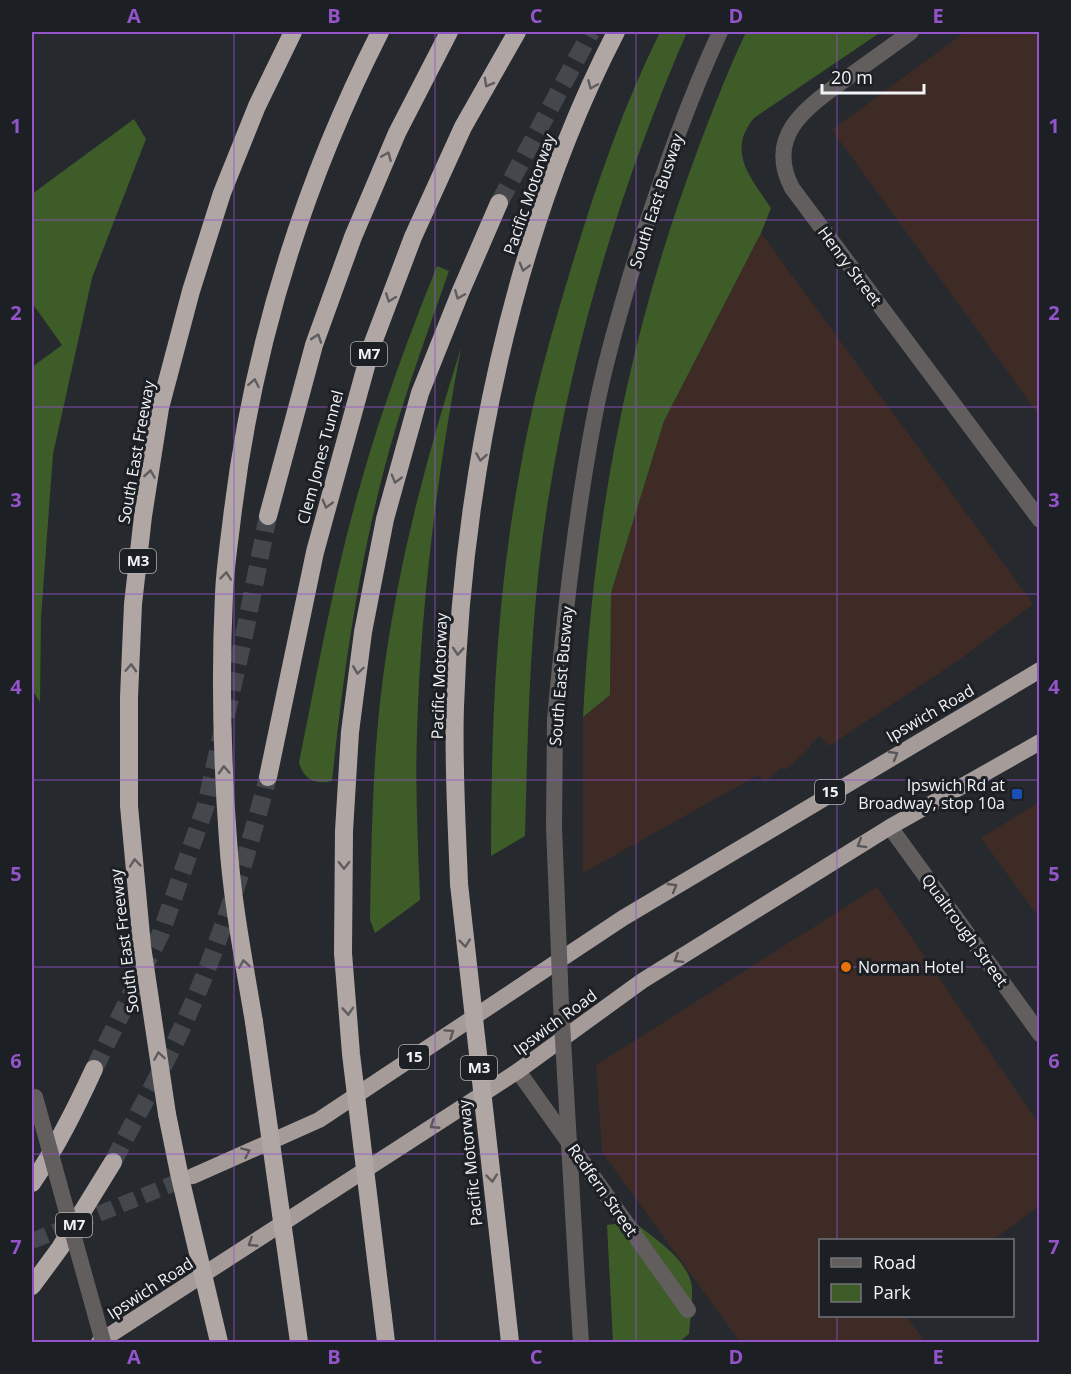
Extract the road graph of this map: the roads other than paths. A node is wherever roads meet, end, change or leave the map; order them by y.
1 (293, 32) edge
2 (380, 32) edge
3 (449, 32) edge
4 (517, 32) edge
5 (616, 32) edge
6 (720, 32) edge
7 (912, 32) edge
8 (499, 203) tunnel mouth
9 (268, 516) tunnel mouth
10 (1040, 520) edge
11 (1040, 670) edge
12 (1040, 742) edge
13 (268, 777) tunnel mouth
14 (890, 826) junction
15 (1040, 1034) edge
16 (94, 1069) tunnel mouth
17 (518, 1071) junction
18 (35, 1097) dead end
19 (113, 1162) tunnel mouth
20 (193, 1176) tunnel mouth
21 (32, 1183) edge
22 (32, 1286) edge
23 (688, 1310) dead end
24 (101, 1342) edge
25 (219, 1342) edge
26 (299, 1342) edge
27 (386, 1342) edge
28 (510, 1342) edge
29 (581, 1342) edge

25 -> 1 highway, South East Freeway / M3, bridge
26 -> 2 highway, bridge
9 -> 3 highway
4 -> 13 highway, Clem Jones Tunnel / M7
5 -> 28 highway, Pacific Motorway / M3, bridge
6 - 29 street, South East Busway, bridge
7 - 10 street, Henry Street
8 -> 27 highway, bridge
20 -> 11 highway, Ipswich Road / 15
12 - 14 highway, Ipswich Road
14 - 15 street, Qualtrough Street
14 -> 17 highway, Ipswich Road
16 - 21 highway
17 - 23 street, Redfern Street
17 -> 24 highway, Ipswich Road
18 - 24 street, bridge
19 - 22 highway, M7

